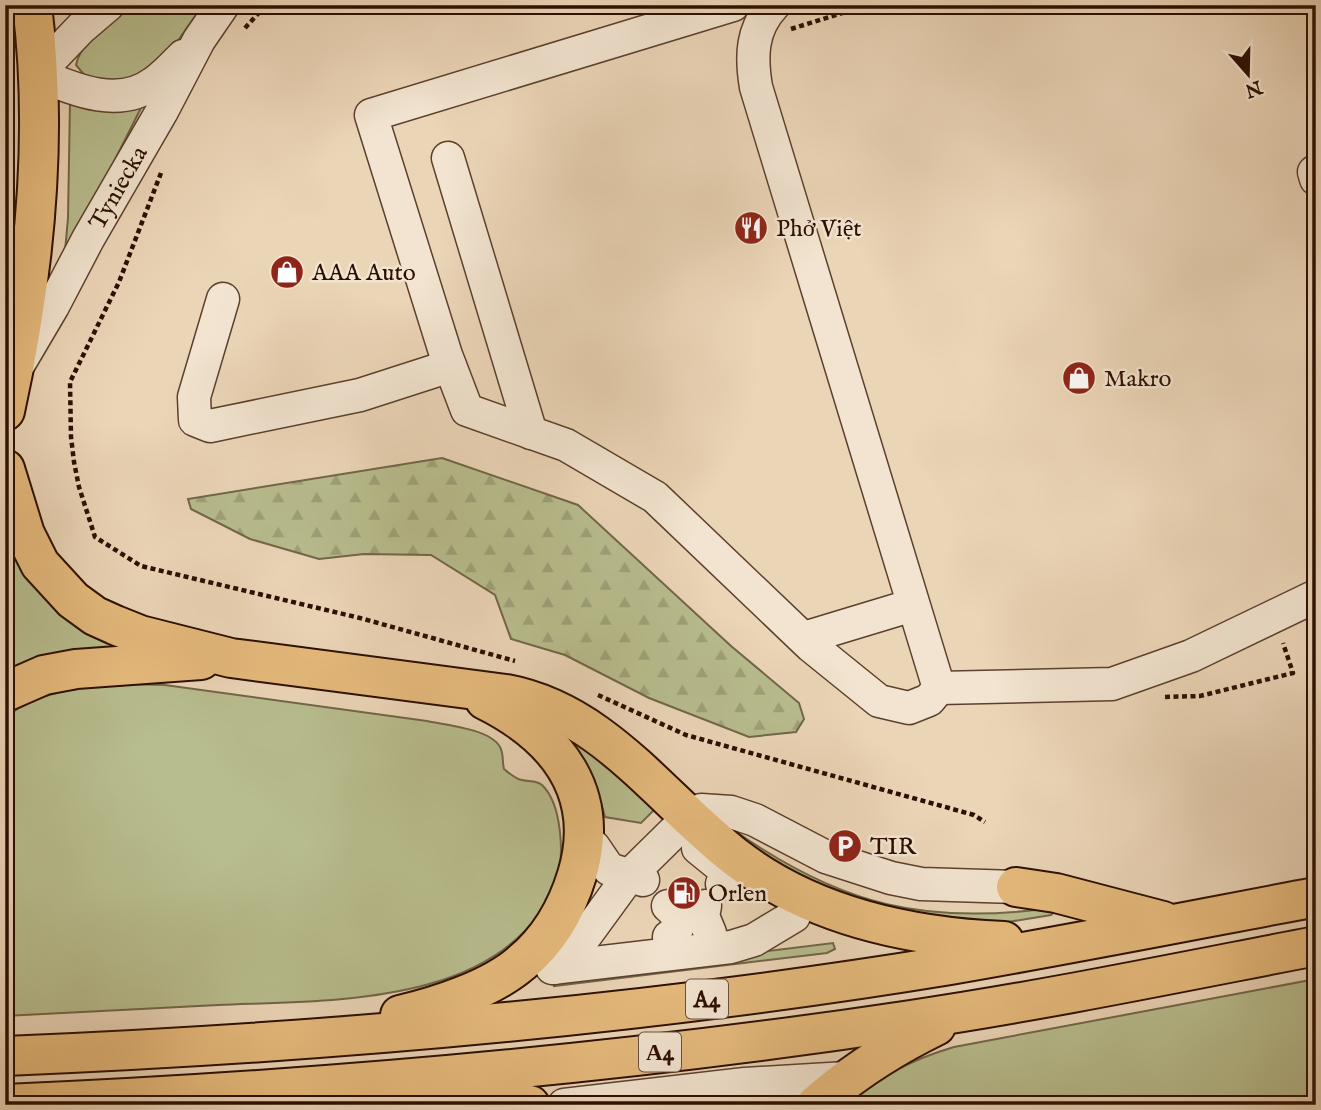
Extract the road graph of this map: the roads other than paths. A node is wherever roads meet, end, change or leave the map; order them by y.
1 (32, 5) edge
2 (108, 5) edge
3 (223, 5) edge
4 (733, 5) edge
5 (771, 12) edge
6 (199, 40) junction
7 (37, 74) junction
8 (448, 158) dead end
9 (1316, 172) edge
10 (1316, 179) edge
11 (223, 299) dead end
12 (450, 366) junction
13 (13, 373) junction
14 (5, 411) edge
15 (531, 433) junction
16 (5, 468) edge
17 (1316, 596) edge
18 (913, 605) junction
19 (804, 638) junction
20 (231, 658) junction
21 (454, 687) junction
22 (939, 688) junction
23 (5, 692) edge
24 (682, 823) junction
25 (585, 840) junction
26 (636, 878) junction
27 (1016, 887) joint
28 (1316, 897) edge
29 (717, 899) junction
30 (668, 906) dead end
31 (832, 910) junction
32 (793, 916) junction
33 (1179, 924) junction
34 (763, 936) junction
35 (669, 937) junction
36 (1108, 937) junction
37 (1316, 946) edge
38 (592, 963) junction
39 (554, 968) junction
40 (502, 976) junction
41 (969, 1010) junction
42 (303, 1038) junction
43 (5, 1056) edge
44 (846, 1078) junction
45 (351, 1085) junction
46 (746, 1094) edge
47 (673, 1098) edge
48 (5, 1104) edge
49 (530, 1105) edge
50 (564, 1105) edge
51 (816, 1105) edge

1 - 7 main road
2 - 7 street
3 - 6 street, Tyniecka
4 - 12 street
5 - 18 street
6 - 7 street
6 - 13 street, Tyniecka
7 - 13 main road
8 - 15 street
9 - 10 street
11 - 12 street
12 - 15 street
13 - 14 main road
15 - 19 street
16 - 20 main road
17 - 22 street
18 - 19 street
18 - 22 street
19 - 22 street
20 - 21 main road
20 - 23 main road
21 - 24 main road
21 - 25 main road
24 - 26 street
24 - 27 street
24 - 29 street
24 - 31 main road
25 - 26 street
25 - 40 main road
26 - 39 street
27 - 33 main road
28 - 33 main road, A4
29 - 32 street
29 - 34 street
29 - 35 street
30 - 35 street
31 - 32 street
31 - 36 main road
32 - 34 street
33 - 36 main road, A4
34 - 38 street
35 - 38 street
36 - 42 main road, A4
37 - 41 main road
38 - 39 street
39 - 40 street
40 - 42 main road
41 - 44 main road
41 - 45 main road, А4
42 - 43 main road, A4
44 - 46 street
44 - 51 main road
45 - 48 main road, А4
45 - 49 main road
46 - 47 street
47 - 50 street

